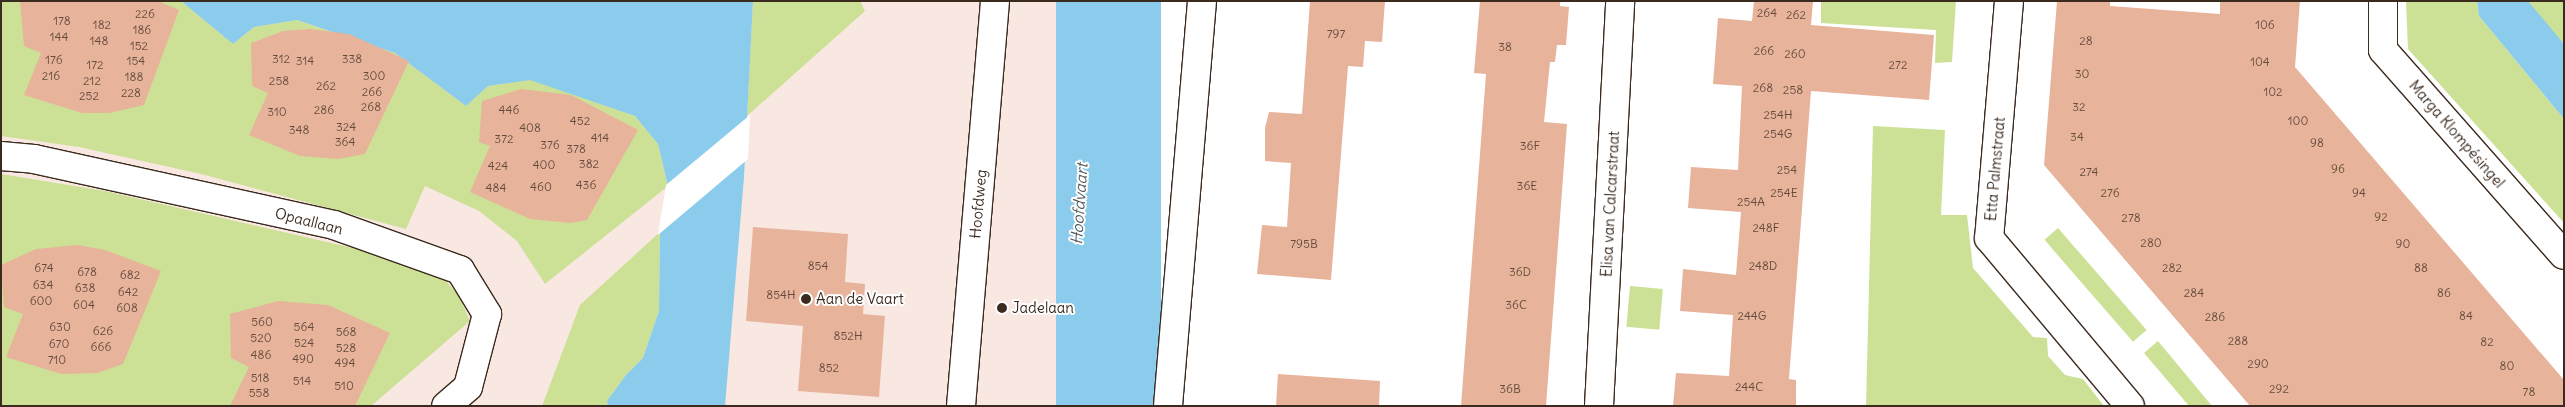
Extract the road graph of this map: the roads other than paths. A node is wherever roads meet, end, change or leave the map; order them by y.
1 (995, 1) edge
2 (1202, 1) edge
3 (1620, 1) edge
4 (2009, 1) edge
5 (2383, 1) edge
6 (1, 156) edge
7 (2564, 255) edge
8 (446, 406) edge
9 (961, 406) edge
10 (1168, 406) edge
11 (1599, 406) edge
12 (2130, 406) edge

1 - 9 street, Hoofdweg
2 - 10 street
3 - 11 street, Elisa van Calcarstraat
4 - 12 street, Etta Palmstraat
5 - 7 street, Marga Klompésingel
6 - 8 street, Opaallaan

